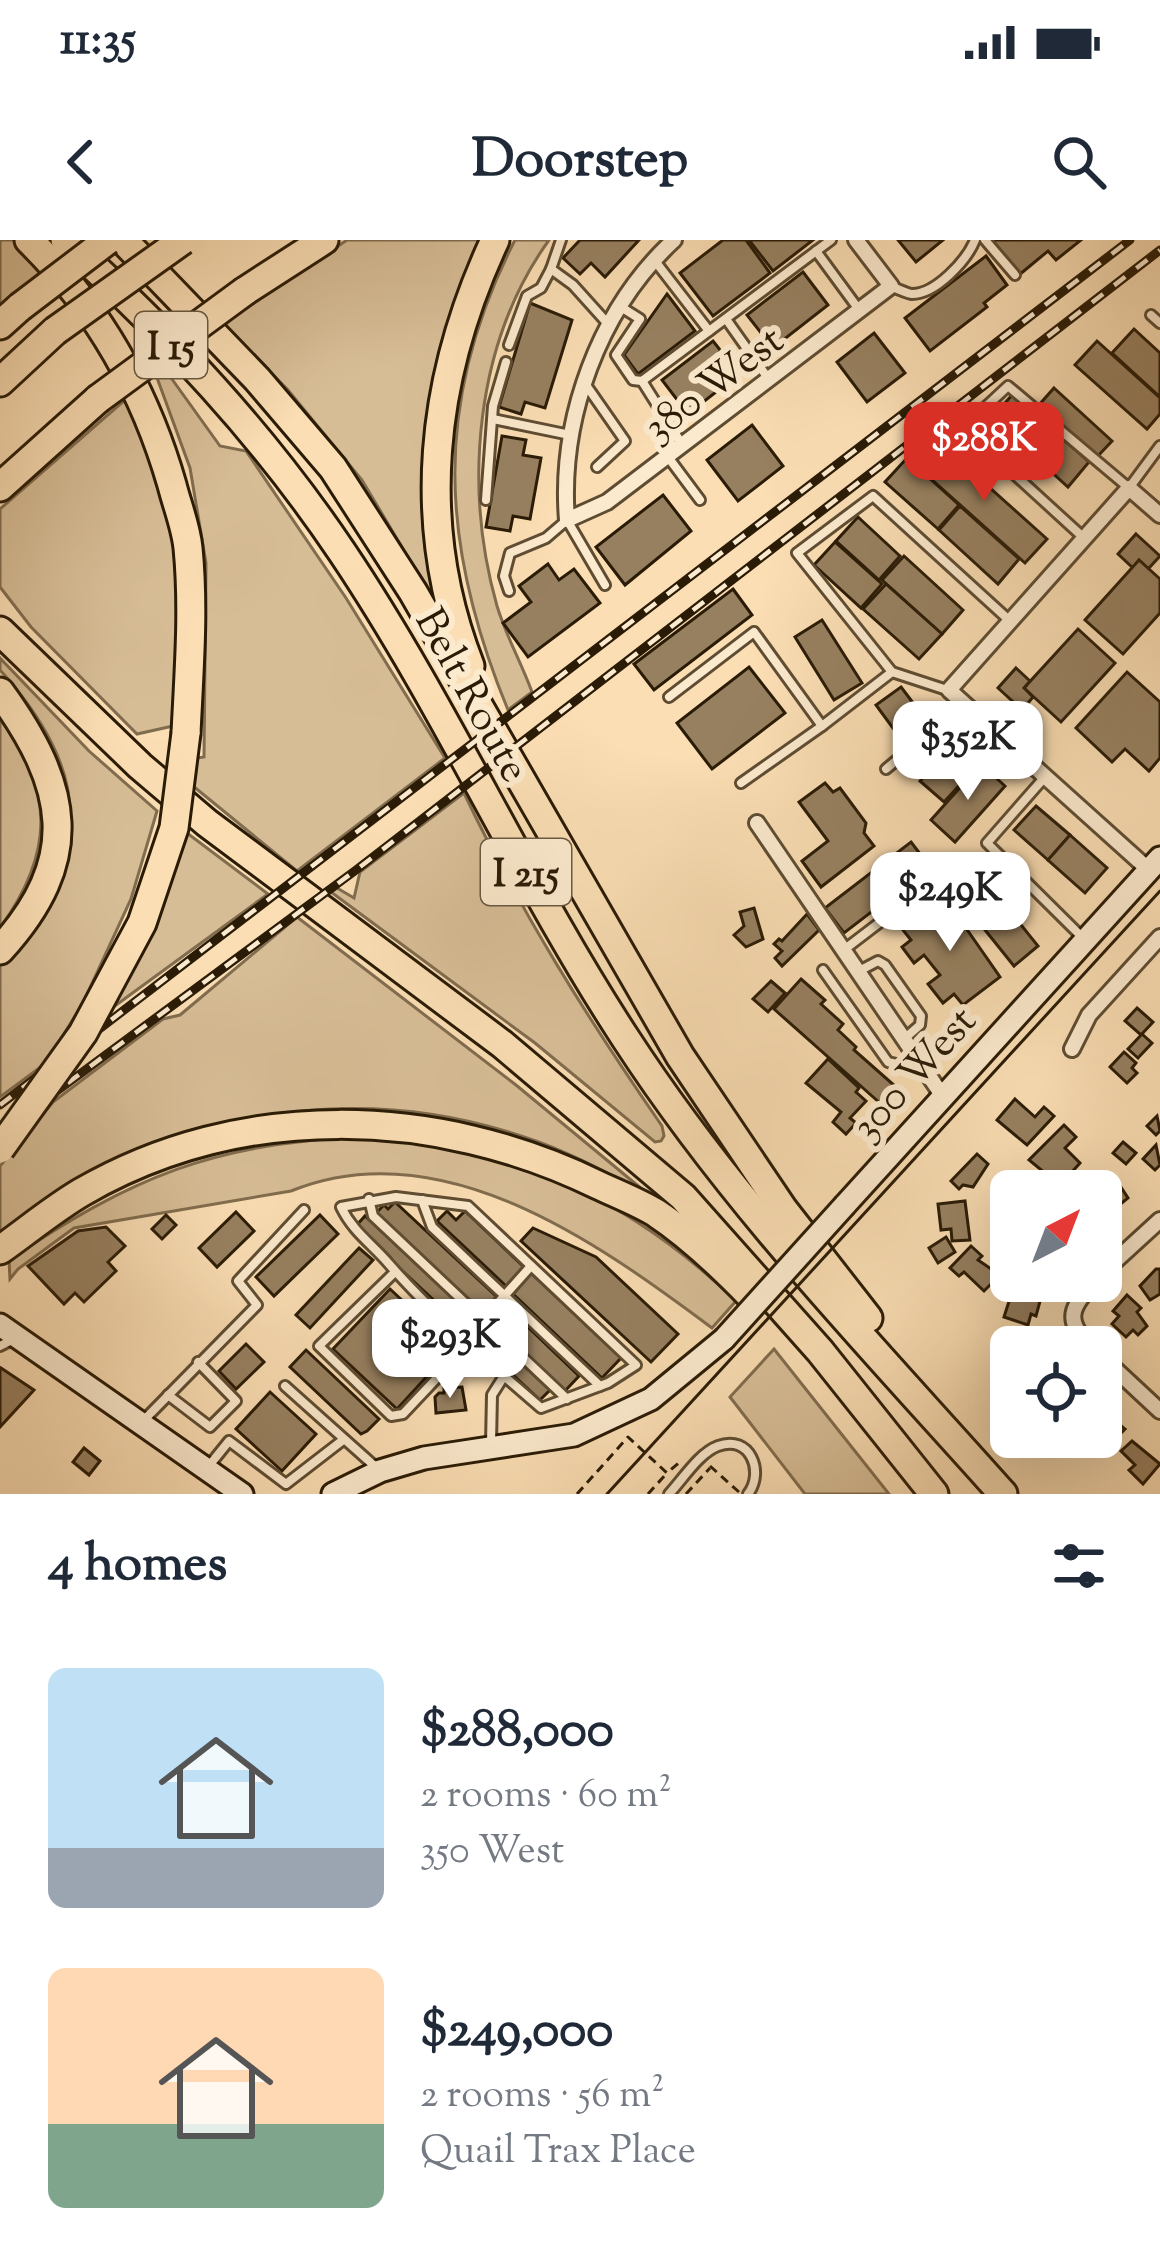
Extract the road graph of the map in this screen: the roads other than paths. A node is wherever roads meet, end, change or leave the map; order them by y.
1 (29, 240) edge
2 (65, 240) edge
3 (108, 240) edge
4 (123, 240) edge
5 (182, 240) edge
6 (324, 240) edge
7 (495, 240) edge
8 (561, 240) edge
9 (674, 240) edge
10 (831, 240) edge
11 (975, 240) edge
12 (986, 240) edge
13 (863, 243) edge
14 (816, 251) junction
15 (654, 260) junction
16 (551, 269) junction
17 (1015, 275) dead end
18 (891, 286) junction
19 (620, 306) junction
20 (860, 310) junction
21 (1150, 315) dead end
22 (10, 316) edge
23 (726, 319) junction
24 (1160, 323) edge
25 (609, 326) junction
26 (709, 331) junction
27 (509, 345) dead end
28 (598, 346) junction
29 (616, 355) junction
30 (506, 362) dead end
31 (770, 381) junction
32 (0, 382) edge
33 (642, 382) junction
34 (585, 384) junction
35 (493, 419) junction
36 (572, 435) junction
37 (683, 446) junction
38 (1160, 446) edge
39 (668, 457) junction
40 (597, 467) dead end
41 (0, 487) edge
42 (1129, 488) junction
43 (486, 500) dead end
44 (700, 500) dead end
45 (1160, 515) edge
46 (566, 520) junction
47 (1084, 538) junction
48 (605, 585) dead end
49 (508, 591) dead end
50 (1010, 621) junction
51 (0, 631) edge
52 (892, 672) junction
53 (949, 690) junction
54 (0, 692) edge
55 (669, 698) dead end
56 (964, 704) junction
57 (822, 726) junction
58 (886, 770) dead end
59 (1046, 777) junction
60 (741, 783) dead end
61 (757, 823) dead end
62 (553, 838) junction
63 (1155, 864) edge
64 (934, 881) dead end
65 (1160, 938) edge
66 (1085, 940) junction
67 (0, 950) edge
68 (844, 950) junction
69 (823, 970) dead end
70 (858, 972) junction
71 (904, 1039) junction
72 (1072, 1049) dead end
73 (916, 1058) junction
74 (942, 1095) junction
75 (0, 1149) edge
76 (369, 1199) junction
77 (422, 1200) junction
78 (304, 1210) dead end
79 (1160, 1220) edge
80 (0, 1250) edge
81 (1122, 1256) edge
82 (532, 1266) junction
83 (395, 1272) junction
84 (505, 1295) junction
85 (482, 1320) junction
86 (6, 1336) edge
87 (466, 1343) junction
88 (199, 1362) junction
89 (504, 1376) junction
90 (1122, 1376) edge
91 (285, 1386) dead end
92 (600, 1386) junction
93 (168, 1395) junction
94 (567, 1399) junction
95 (1160, 1411) edge
96 (142, 1422) junction
97 (343, 1440) junction
98 (894, 1444) junction
99 (490, 1449) junction
100 (207, 1468) junction
101 (380, 1471) junction
102 (242, 1494) edge
103 (334, 1494) edge
104 (669, 1494) edge
105 (748, 1494) edge
106 (934, 1494) edge
107 (1004, 1494) edge

1 - 75 highway, bridge
2 - 107 highway, Belt Route / I 215
3 - 22 highway, bridge
4 - 62 highway
5 - 32 highway, I 15, bridge
6 - 41 highway, I 15, bridge
7 - 62 highway
8 - 16 lane
9 - 15 street
10 - 14 lane
11 - 18 lane
12 - 17 lane
13 - 18 street
14 - 20 lane
14 - 23 lane
15 - 19 street
15 - 26 lane
16 - 25 lane
16 - 27 lane
18 - 20 street, 380 West
19 - 25 street
19 - 29 lane
20 - 31 street, 380 West
21 - 24 lane
23 - 26 lane
23 - 31 lane
25 - 28 street
26 - 33 lane
28 - 29 lane
28 - 34 street
29 - 33 lane
30 - 35 lane
31 - 37 street, 380 West
33 - 37 lane
34 - 36 street
34 - 40 lane
35 - 36 lane
35 - 43 lane
36 - 46 street
37 - 39 street, 380 West
38 - 42 lane
39 - 44 lane
39 - 46 street, 380 West
42 - 45 street
42 - 47 street
42 - 47 lane
46 - 48 lane
46 - 49 lane
47 - 50 street
50 - 52 lane
50 - 53 street
51 - 98 highway
52 - 53 lane
52 - 57 lane
53 - 56 street
54 - 67 highway
55 - 57 lane
56 - 58 lane
56 - 59 street
57 - 60 lane
59 - 63 street
59 - 66 lane
61 - 68 street
62 - 107 highway
63 - 66 street, 300 West
64 - 68 lane
65 - 72 street
66 - 74 street, 300 West
68 - 70 street
69 - 73 lane
70 - 71 street
70 - 71 lane
71 - 73 street
73 - 74 street
74 - 99 street, 300 West, bridge
76 - 77 lane
76 - 83 lane
76 - 85 lane
77 - 82 lane
77 - 84 lane
78 - 88 lane
79 - 81 street
80 - 98 highway
82 - 84 lane
82 - 92 lane
83 - 87 lane
83 - 87 lane
84 - 85 lane
84 - 92 lane
85 - 87 lane
85 - 94 lane
86 - 96 street
87 - 89 lane
88 - 93 lane
88 - 93 lane
89 - 94 lane
89 - 99 lane
90 - 95 street
91 - 97 lane
92 - 94 lane
93 - 96 lane
96 - 100 street
97 - 100 lane
97 - 101 lane
98 - 106 highway
99 - 101 street, 300 West
100 - 102 street
101 - 103 street, 300 West
104 - 105 lane

